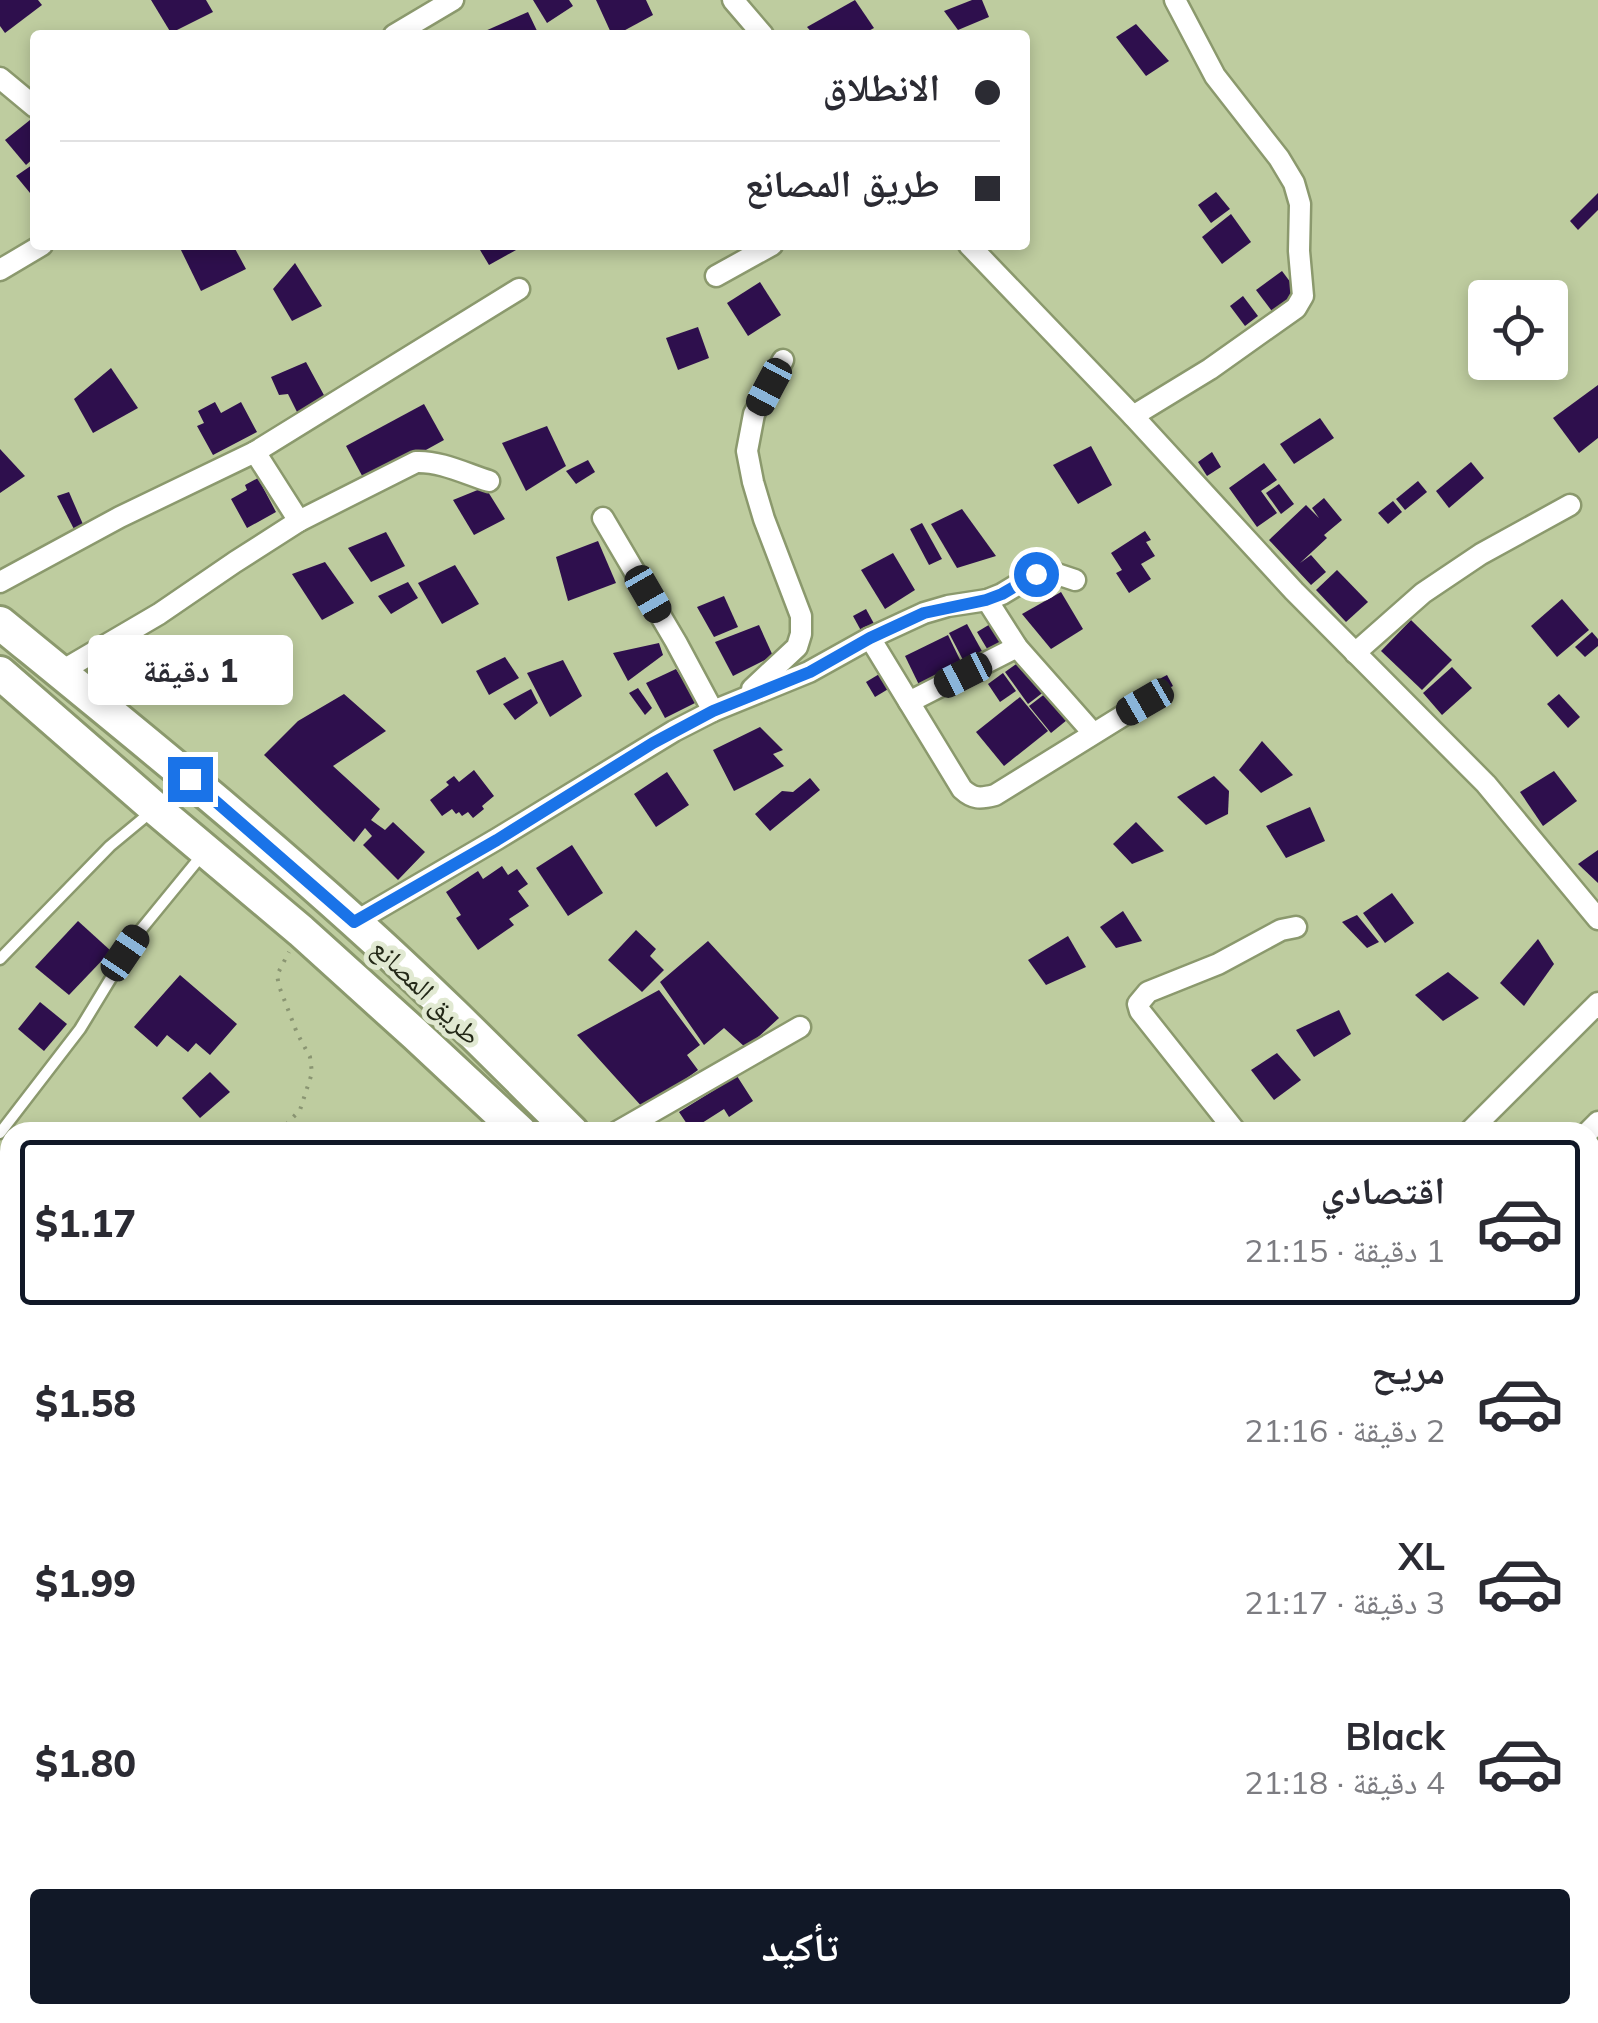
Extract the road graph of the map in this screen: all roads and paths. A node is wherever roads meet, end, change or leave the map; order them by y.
1 (453, 0) edge
2 (733, 0) edge
3 (1175, 0) edge
4 (402, 30) edge
5 (759, 30) edge
6 (0, 78) edge
7 (30, 103) edge
8 (34, 250) edge
9 (763, 250) edge
10 (974, 250) edge
11 (0, 270) edge
12 (716, 276) dead end
13 (518, 289) dead end
14 (783, 360) dead end
15 (1133, 416) junction
16 (254, 452) junction
17 (490, 482) dead end
18 (1570, 505) dead end
19 (603, 518) dead end
20 (300, 520) junction
21 (1075, 580) dead end
22 (0, 582) edge
23 (986, 600) junction
24 (0, 624) edge
25 (870, 638) junction
26 (1017, 647) junction
27 (1356, 653) junction
28 (60, 672) junction
29 (0, 673) edge
30 (744, 698) junction
31 (910, 702) junction
32 (1145, 702) dead end
33 (713, 711) junction
34 (1093, 733) junction
35 (190, 779) junction
36 (156, 809) junction
37 (206, 850) junction
38 (1598, 918) edge
39 (354, 922) junction
40 (1296, 927) dead end
41 (301, 931) junction
42 (0, 958) edge
43 (1598, 1003) edge
44 (800, 1027) dead end
45 (8, 1122) edge
46 (289, 1122) edge
47 (509, 1122) edge
48 (562, 1122) edge
49 (634, 1122) edge
50 (1228, 1122) edge
51 (1479, 1122) edge

1 - 4 street
2 - 5 street
3 - 15 street
6 - 7 street
8 - 11 street
9 - 12 street
10 - 15 street
13 - 16 street
14 - 30 street
15 - 27 street
16 - 20 street
16 - 22 street
17 - 20 street
18 - 27 street
19 - 33 street
20 - 28 street
21 - 23 street
23 - 25 street
23 - 26 street
24 - 28 main road, طريق المصانع
25 - 30 street
25 - 31 street
26 - 31 street
26 - 34 street
27 - 38 street
28 - 35 main road, طريق المصانع
29 - 36 main road, طريق المصانع
30 - 33 street
31 - 34 street
32 - 34 street
33 - 39 street
35 - 36 lane
35 - 39 main road, طريق المصانع
36 - 37 main road, طريق المصانع
36 - 42 lane
37 - 41 main road, طريق المصانع
37 - 45 lane
39 - 48 main road, طريق المصانع
40 - 50 street
41 - 46 path
41 - 47 main road, طريق المصانع
43 - 51 street
44 - 49 street

